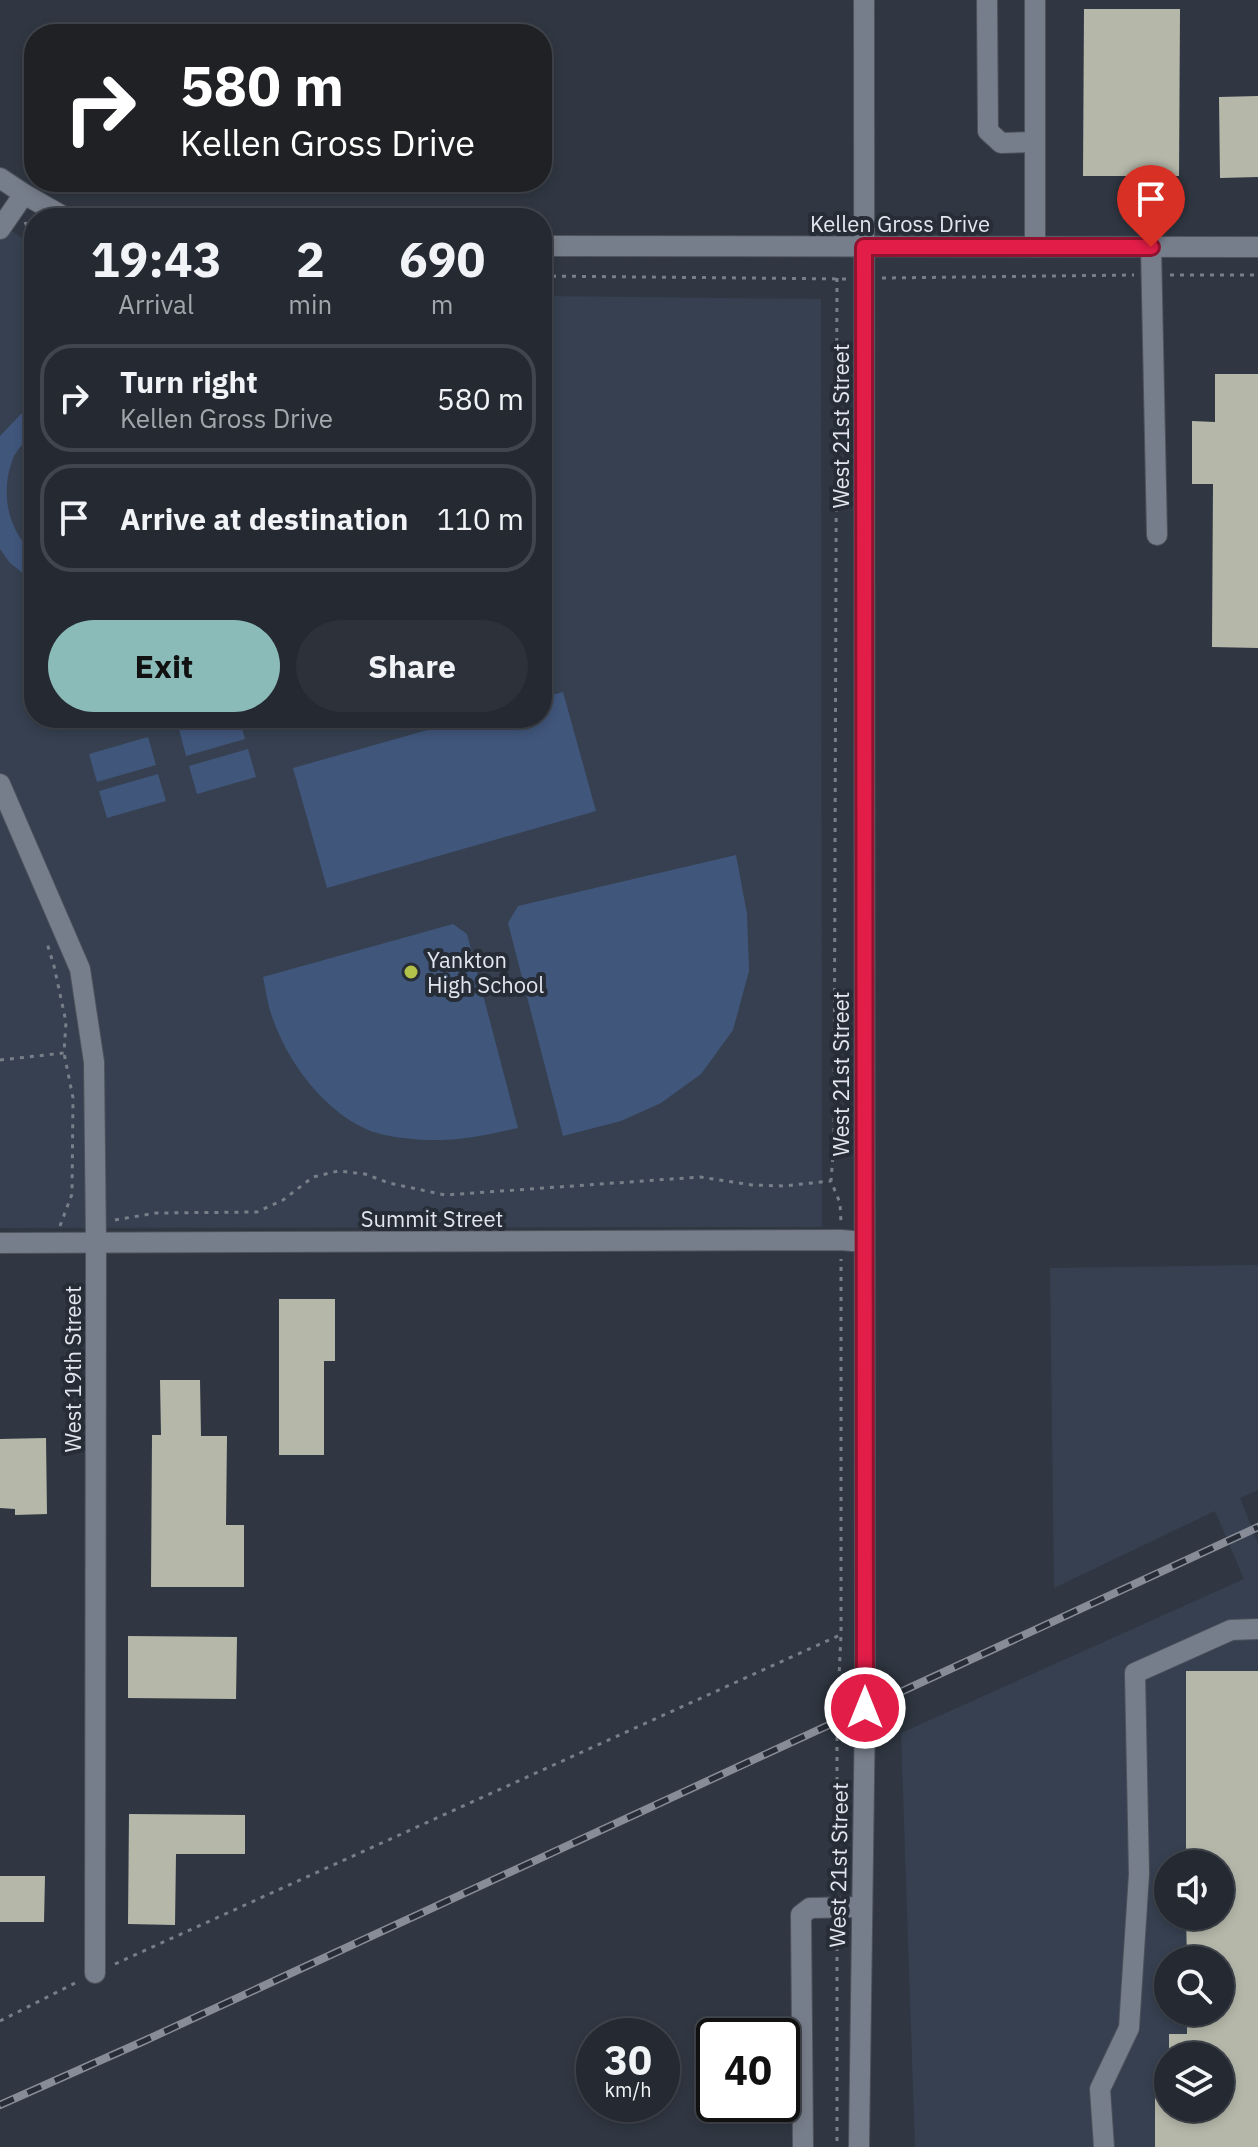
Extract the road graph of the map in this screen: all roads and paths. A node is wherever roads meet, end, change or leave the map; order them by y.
1 (864, 0) edge
2 (987, 0) edge
3 (1035, 0) edge
4 (1035, 142) junction
5 (0, 178) edge
6 (24, 194) junction
7 (48, 208) edge
8 (0, 229) edge
9 (552, 246) edge
10 (864, 247) junction
11 (1035, 247) junction
12 (1151, 247) junction
13 (1258, 247) edge
14 (1151, 275) junction
15 (1258, 275) edge
16 (552, 276) edge
17 (837, 278) junction
18 (864, 279) junction
19 (1157, 535) dead end
20 (0, 784) edge
21 (46, 940) dead end
22 (64, 1053) junction
23 (0, 1060) edge
24 (831, 1181) junction
25 (95, 1233) junction
26 (841, 1240) junction
27 (864, 1242) junction
28 (0, 1243) edge
29 (1258, 1629) edge
30 (841, 1635) junction
31 (861, 1907) junction
32 (837, 1908) junction
33 (95, 1973) junction
34 (0, 2021) edge
35 (803, 2147) edge
36 (837, 2147) edge
37 (859, 2147) edge
38 (1104, 2147) edge

1 - 10 street, West 21st Street
2 - 4 street
3 - 4 street
4 - 11 street
5 - 6 street
6 - 7 street
6 - 8 street
9 - 10 street, Kellen Gross Drive
10 - 11 street, Kellen Gross Drive
10 - 18 street, West 21st Street
11 - 12 street, Kellen Gross Drive
12 - 13 street, Kellen Gross Drive
12 - 14 street
14 - 15 path
14 - 18 path
14 - 19 street
16 - 17 path
17 - 18 path
17 - 24 path
18 - 27 street, West 21st Street
20 - 25 street, West 19th Street
21 - 22 path
22 - 23 path
22 - 25 path
24 - 25 path
24 - 26 path
25 - 26 street, Summit Street
25 - 28 street, Summit Street
25 - 33 street, West 19th Street
26 - 27 street, Summit Street
26 - 30 path
27 - 31 street, West 21st Street
29 - 38 street
30 - 32 path
30 - 33 path
31 - 32 street
31 - 37 street, West 21st Street
32 - 35 street
32 - 36 path
33 - 34 path

